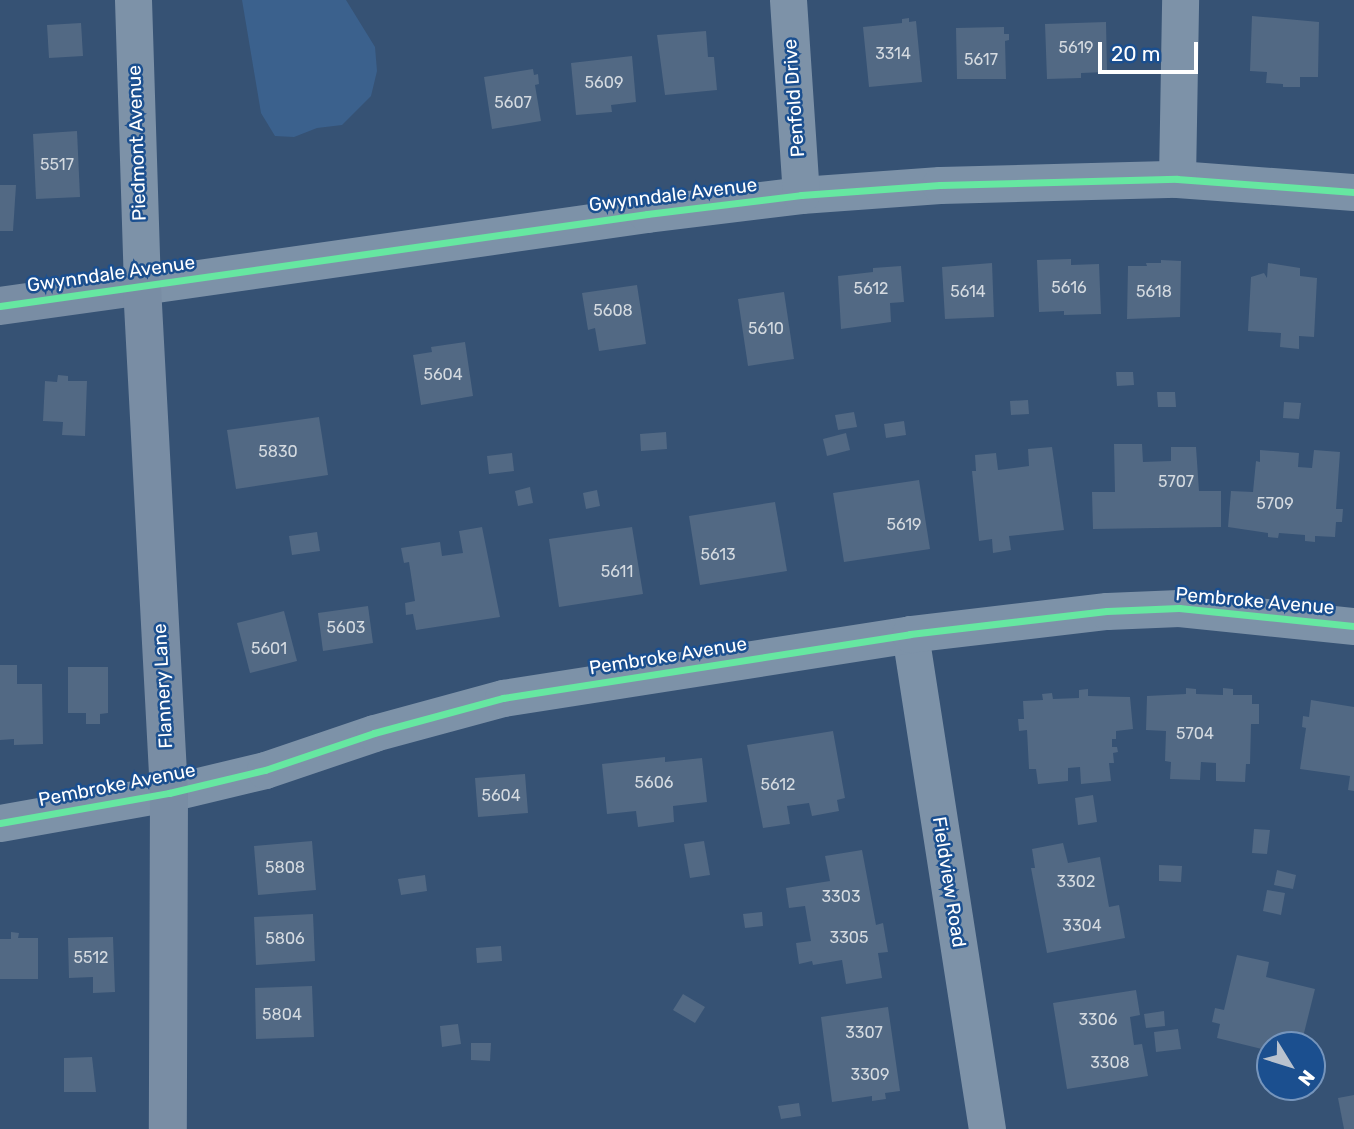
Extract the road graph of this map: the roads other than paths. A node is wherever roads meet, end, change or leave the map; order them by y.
1 (133, 0) edge
2 (788, 0) edge
3 (1180, 0) edge
4 (1177, 179) junction
5 (1354, 192) edge
6 (801, 195) junction
7 (142, 286) junction
8 (0, 306) edge
9 (1354, 626) edge
10 (910, 634) junction
11 (169, 793) junction
12 (0, 822) edge
13 (168, 1129) edge
14 (988, 1129) edge

1 - 7 street, Piedmont Avenue
2 - 6 street, Penfold Drive
3 - 4 street
4 - 5 street, Gwynndale Avenue
4 - 6 street, Gwynndale Avenue
6 - 7 street, Gwynndale Avenue
7 - 8 street, Gwynndale Avenue
7 - 11 street, Flannery Lane
9 - 10 street, Pembroke Avenue
10 - 11 street, Pembroke Avenue
10 - 14 street, Fieldview Road
11 - 12 street, Pembroke Avenue
11 - 13 street, Flannery Lane

